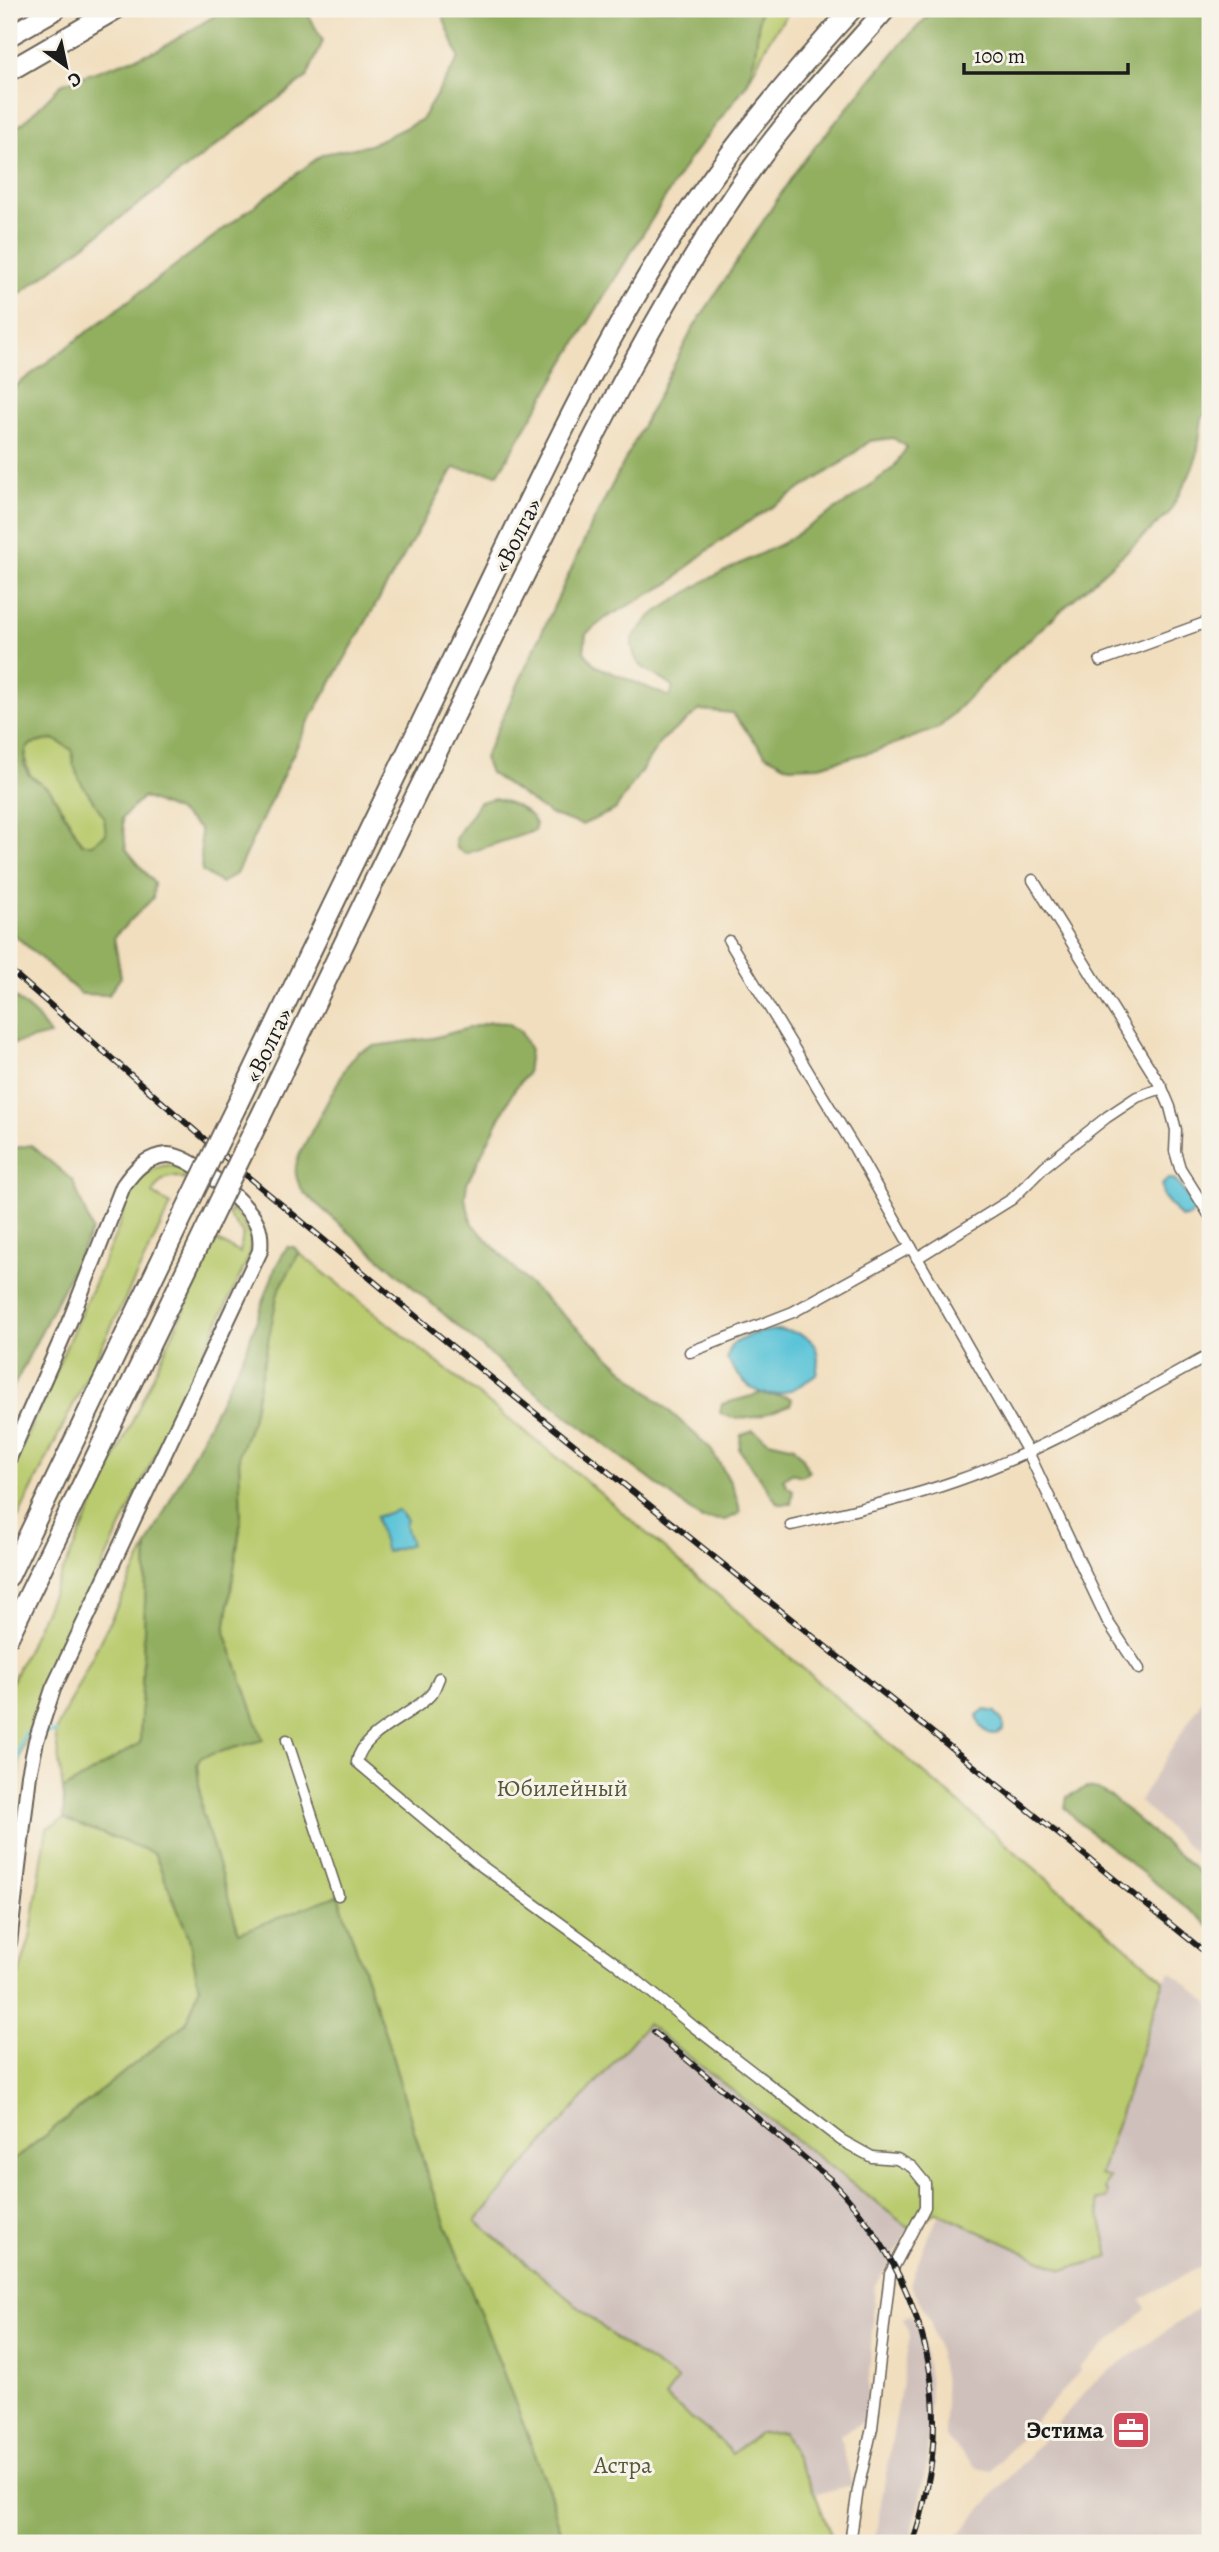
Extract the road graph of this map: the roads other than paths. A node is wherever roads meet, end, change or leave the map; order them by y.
1 (55, 9) edge
2 (116, 9) edge
3 (852, 9) edge
4 (886, 9) edge
5 (9, 36) edge
6 (9, 71) edge
7 (1210, 621) edge
8 (1100, 661) dead end
9 (1033, 880) dead end
10 (729, 941) dead end
11 (1162, 1088) junction
12 (1210, 1216) edge
13 (911, 1247) junction
14 (917, 1258) junction
15 (690, 1352) dead end
16 (1210, 1355) edge
17 (1027, 1452) junction
18 (9, 1458) edge
19 (791, 1525) dead end
20 (9, 1576) edge
21 (9, 1636) edge
22 (1139, 1669) dead end
23 (439, 1678) dead end
24 (287, 1740) dead end
25 (338, 1895) dead end
26 (9, 1942) edge
27 (850, 2543) edge

1 - 5 highway
2 - 6 highway
3 - 20 highway, «Волга», bridge
4 - 21 highway, «Волга», bridge
7 - 8 street
9 - 11 street
10 - 13 street
11 - 12 street
11 - 14 street
13 - 14 street
13 - 15 street
14 - 17 street
16 - 17 street
17 - 19 street
17 - 22 street
18 - 26 main road
23 - 27 street
24 - 25 street

